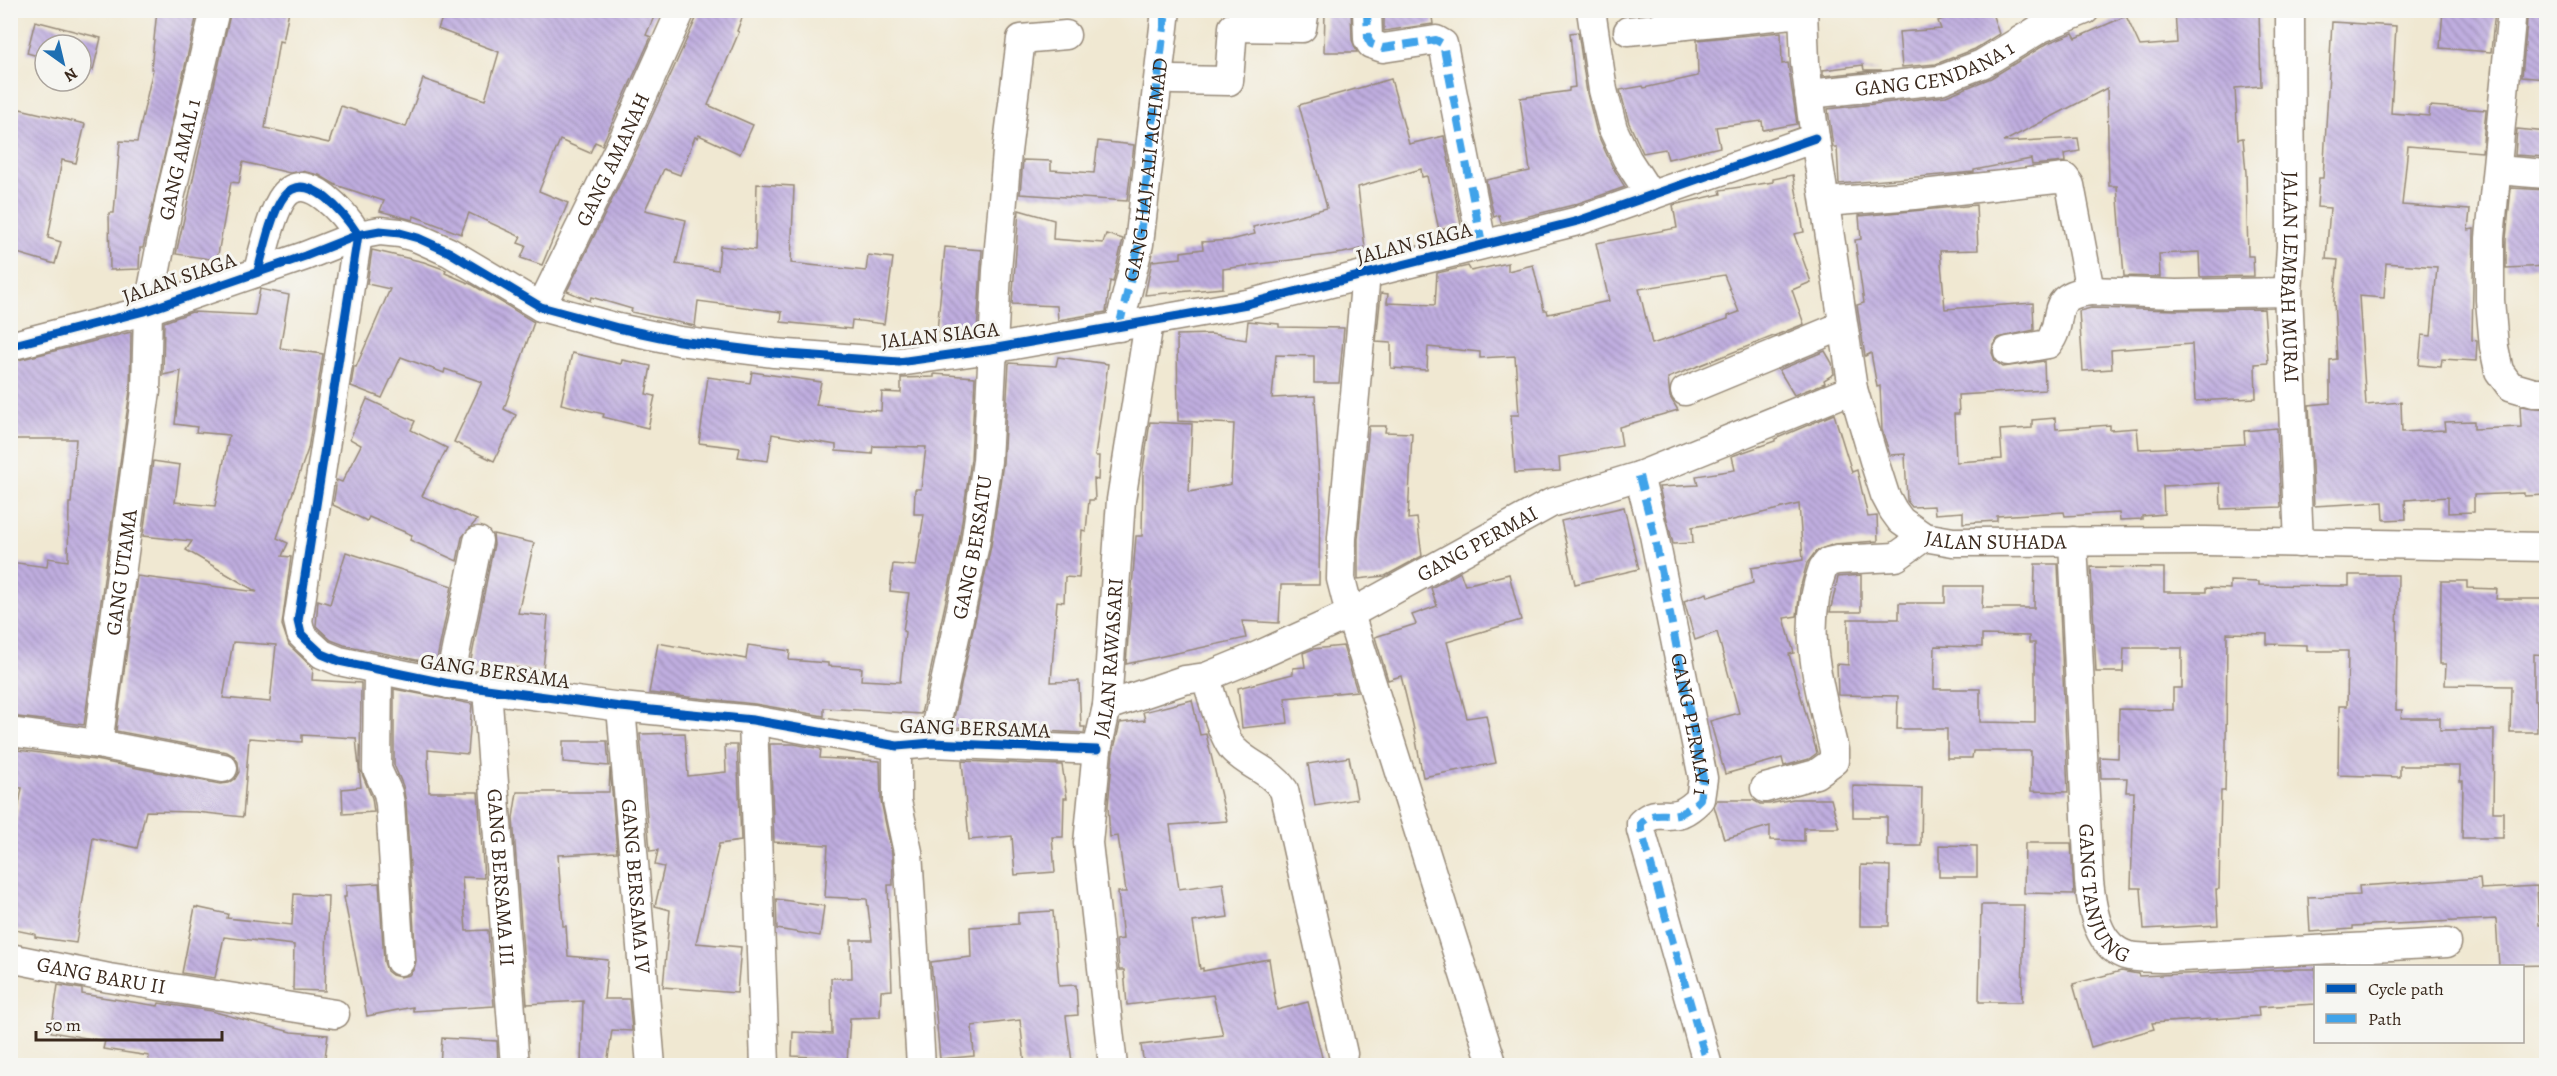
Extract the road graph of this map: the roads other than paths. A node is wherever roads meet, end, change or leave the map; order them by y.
1 (215, 10) edge
2 (681, 10) edge
3 (1166, 10) edge
4 (1305, 10) edge
5 (1367, 10) edge
6 (1591, 10) edge
7 (2085, 10) edge
8 (2290, 10) edge
9 (2512, 10) edge
10 (1802, 12) edge
11 (1628, 32) dead end
12 (1066, 35) dead end
13 (1173, 80) dead end
14 (1809, 94) junction
15 (1815, 138) junction
16 (2497, 170) junction
17 (2547, 174) edge
18 (1650, 196) junction
19 (1826, 202) junction
20 (358, 235) junction
21 (1482, 244) junction
22 (258, 271) junction
23 (1366, 273) junction
24 (2090, 291) junction
25 (2288, 292) junction
26 (541, 307) junction
27 (147, 310) junction
28 (1149, 322) junction
29 (1842, 326) junction
30 (1119, 327) junction
31 (10, 346) edge
32 (991, 349) junction
33 (2008, 351) dead end
34 (1853, 389) junction
35 (1685, 391) dead end
36 (2547, 393) edge
37 (1639, 476) junction
38 (1924, 537) junction
39 (478, 541) dead end
40 (2073, 541) junction
41 (2299, 543) junction
42 (2547, 547) edge
43 (1350, 614) junction
44 (378, 670) junction
45 (1206, 677) junction
46 (449, 684) junction
47 (487, 689) junction
48 (1107, 706) junction
49 (621, 707) junction
50 (753, 720) junction
51 (10, 732) edge
52 (932, 743) junction
53 (98, 744) junction
54 (897, 746) junction
55 (1097, 750) junction
56 (223, 768) dead end
57 (1765, 788) dead end
58 (2447, 944) dead end
59 (10, 958) edge
60 (400, 961) dead end
61 (335, 1014) dead end
62 (1343, 1054) dead end
63 (515, 1065) edge
64 (651, 1065) edge
65 (765, 1065) edge
66 (921, 1065) edge
67 (1113, 1065) edge
68 (1493, 1065) edge
69 (1708, 1065) edge

1 - 27 street, GANG AMAL 1
2 - 26 street, GANG AMANAH
3 - 30 street, GANG HAJI ALI ACHMAD
4 - 13 street
5 - 21 street
6 - 18 street
7 - 14 street, GANG CENDANA 1
8 - 25 street, JALAN LEMBAH MURAI
9 - 16 street
10 - 11 street
10 - 14 street, JALAN SUHADA
12 - 32 street, GANG BERSATU
14 - 15 street, JALAN SUHADA
15 - 18 street, JALAN SIAGA
15 - 19 street, JALAN SUHADA
16 - 17 street
16 - 36 street
18 - 21 street, JALAN SIAGA
19 - 24 street
19 - 29 street, JALAN SUHADA
20 - 22 street, JALAN SIAGA
20 - 22 street
20 - 26 street, JALAN SIAGA
20 - 44 street, GANG BERSAMA
21 - 23 street, JALAN SIAGA
22 - 27 street, JALAN SIAGA
23 - 28 street, JALAN SIAGA
23 - 43 street
24 - 25 street
24 - 33 street
25 - 41 street, JALAN LEMBAH MURAI
26 - 32 street, JALAN SIAGA
27 - 31 street, JALAN SIAGA
27 - 53 street, GANG UTAMA
28 - 30 street, JALAN SIAGA
28 - 48 street, JALAN RAWASARI
29 - 34 street, JALAN SUHADA
29 - 35 street
30 - 32 street, JALAN SIAGA
32 - 52 street, GANG BERSATU
34 - 37 street, GANG PERMAI
34 - 38 street, JALAN SUHADA
37 - 43 street, GANG PERMAI
37 - 69 street, GANG PERMAI 1
38 - 40 street, JALAN SUHADA
38 - 57 street
39 - 46 street
40 - 41 street, JALAN SUHADA
40 - 58 street, GANG TANJUNG
41 - 42 street, JALAN SUHADA
43 - 45 street, GANG PERMAI
43 - 68 street
44 - 46 street, GANG BERSAMA
44 - 60 street
45 - 48 street, GANG PERMAI
45 - 62 street
46 - 47 street, GANG BERSAMA
47 - 49 street, GANG BERSAMA
47 - 63 street, GANG BERSAMA III
48 - 55 street, JALAN RAWASARI
49 - 50 street, GANG BERSAMA
49 - 64 street, GANG BERSAMA IV
50 - 54 street, GANG BERSAMA
50 - 65 street
51 - 53 street
52 - 54 street, GANG BERSAMA
52 - 55 street, GANG BERSAMA
53 - 56 street
54 - 66 street
55 - 67 street, JALAN RAWASARI
59 - 61 street, GANG BARU II

